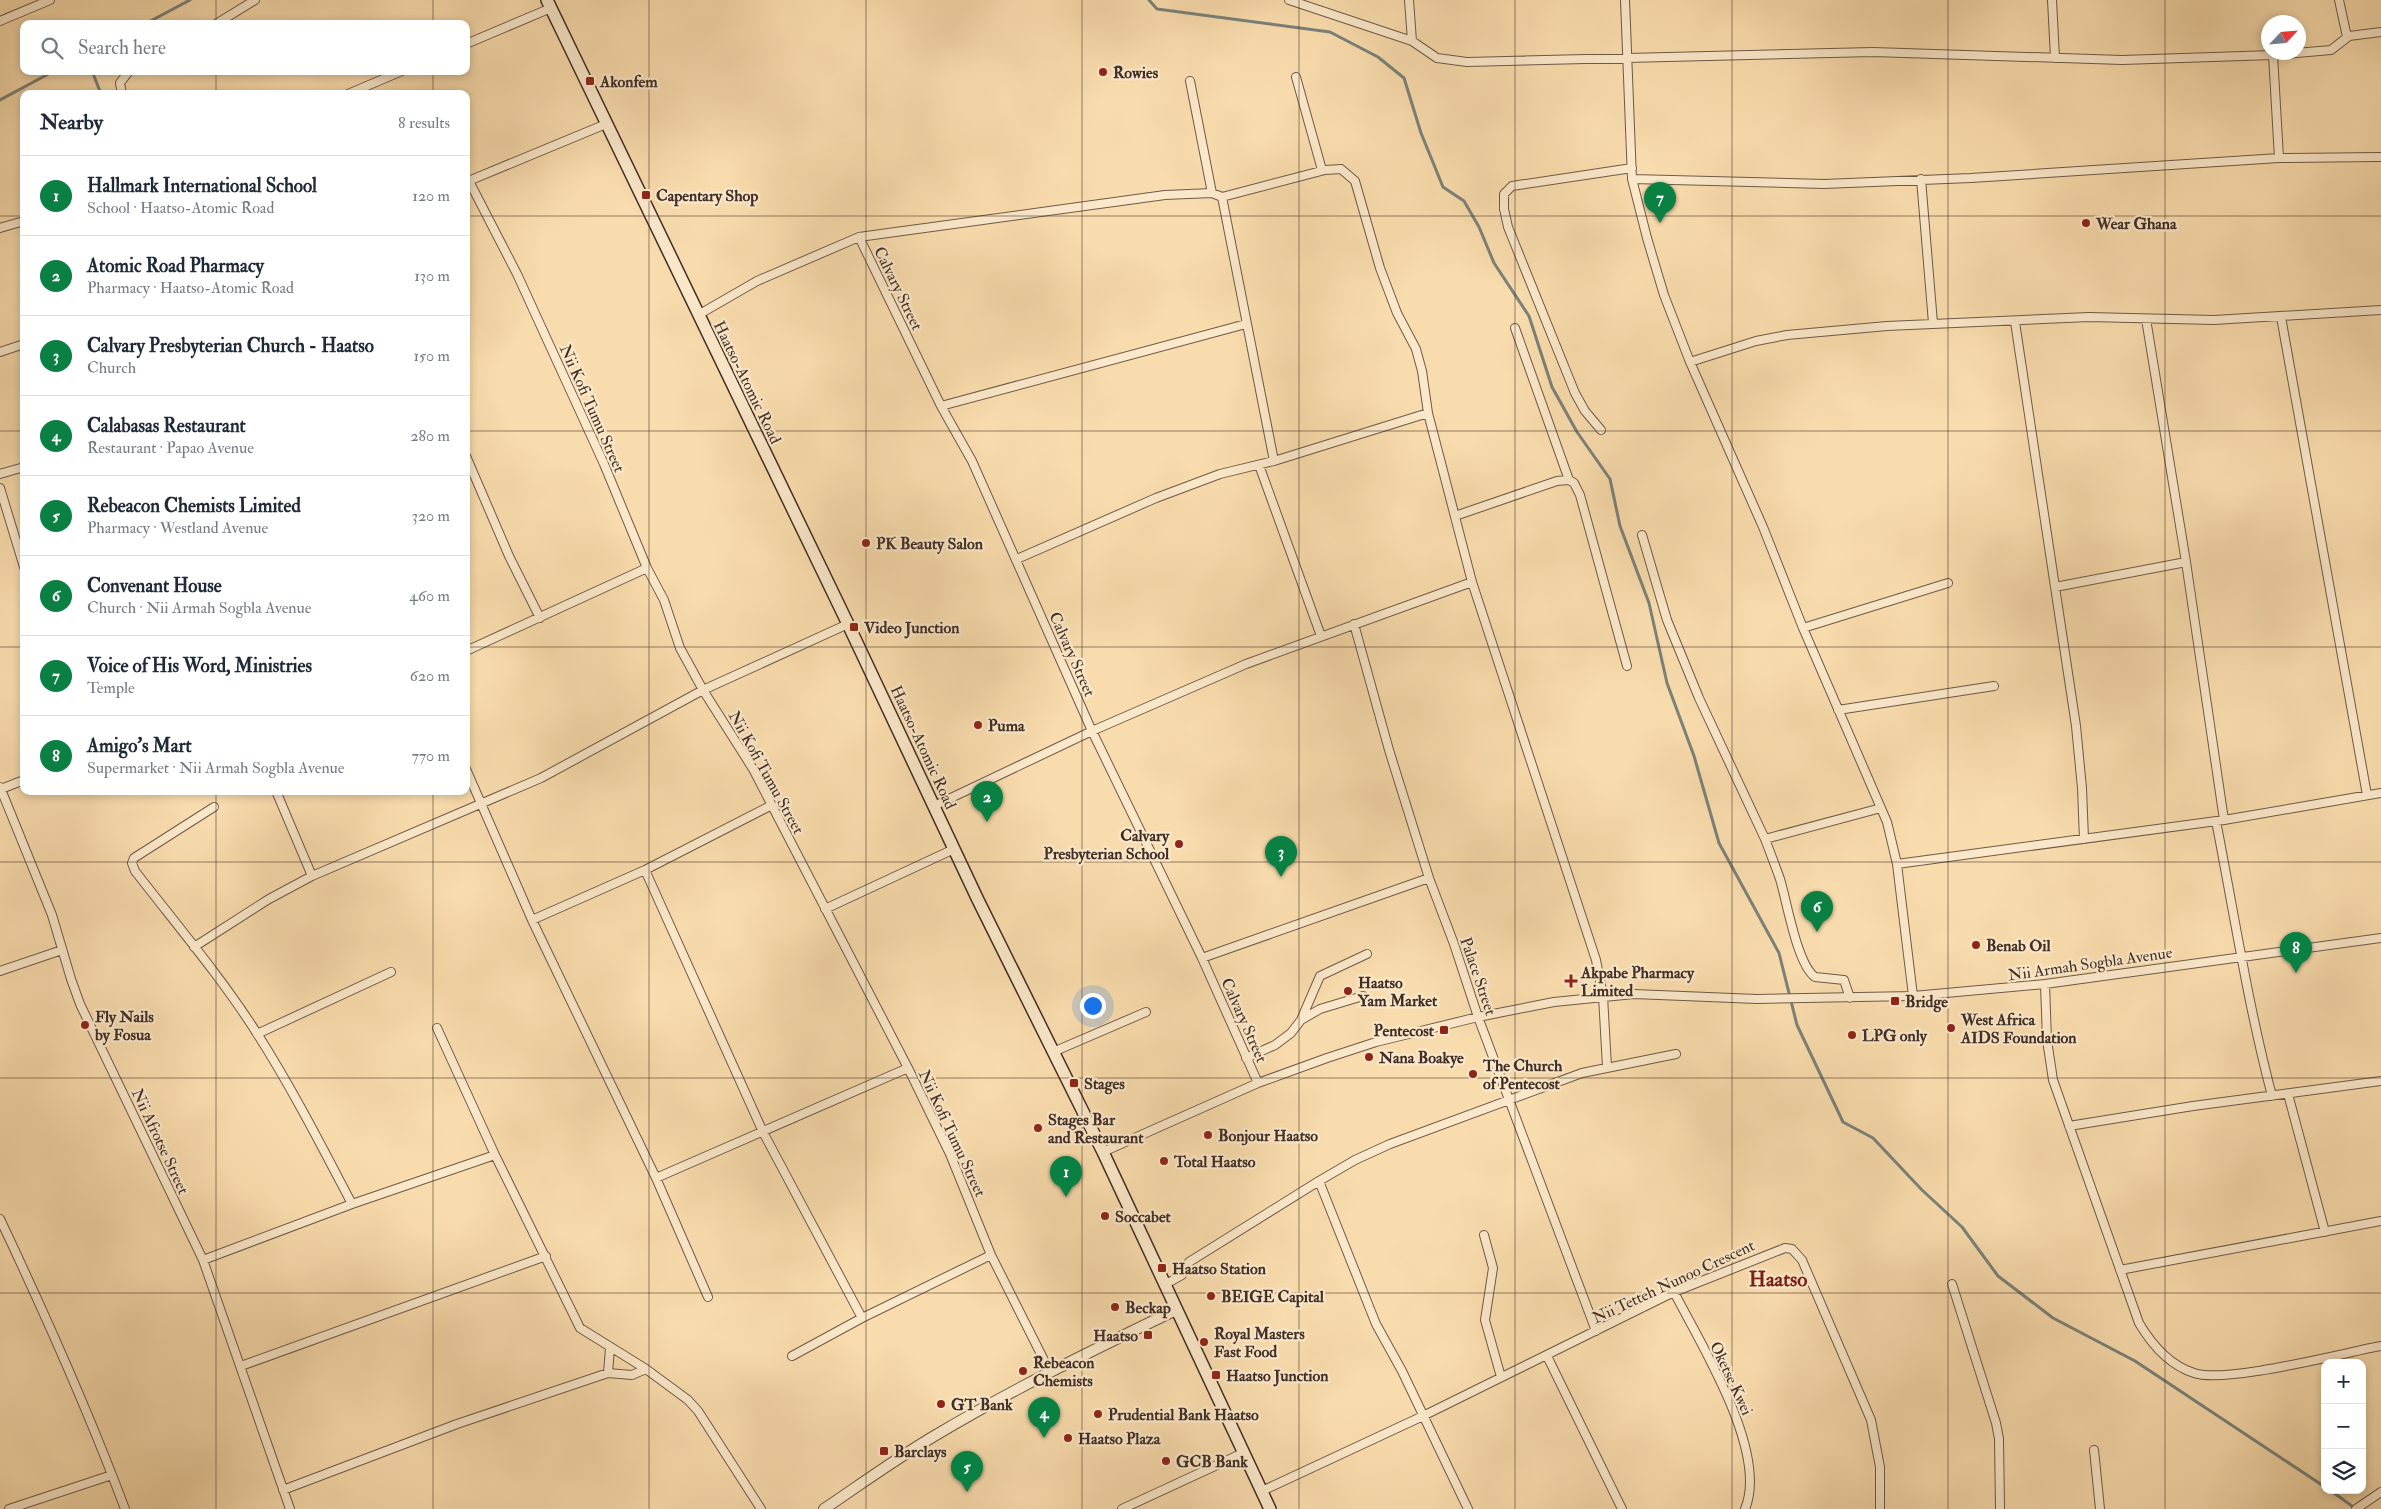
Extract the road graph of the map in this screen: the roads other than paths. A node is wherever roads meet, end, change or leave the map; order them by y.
1 (50, 0) edge
2 (255, 0) edge
3 (1289, 0) edge
4 (1409, 0) edge
5 (1625, 0) edge
6 (2052, 0) edge
7 (2339, 0) edge
8 (549, 4) edge
9 (222, 20) edge
10 (0, 21) edge
11 (2381, 32) edge
12 (2347, 37) junction
13 (1412, 41) junction
14 (470, 42) edge
15 (2306, 52) edge
16 (2261, 55) edge
17 (1628, 58) junction
18 (2056, 58) junction
19 (2274, 60) edge
20 (126, 75) edge
21 (393, 75) edge
22 (1296, 76) dead end
23 (1190, 81) dead end
24 (121, 90) edge
25 (357, 90) edge
26 (606, 124) junction
27 (2381, 157) edge
28 (2279, 158) junction
29 (1632, 168) junction
30 (1322, 170) junction
31 (1632, 179) junction
32 (1921, 179) junction
33 (470, 181) edge
34 (470, 186) edge
35 (1212, 193) junction
36 (1222, 197) junction
37 (20, 222) edge
38 (0, 228) edge
39 (859, 237) junction
40 (2381, 310) edge
41 (698, 315) junction
42 (2281, 317) junction
43 (2146, 319) junction
44 (2015, 322) junction
45 (1933, 323) junction
46 (1246, 324) junction
47 (1515, 328) dead end
48 (20, 345) edge
49 (0, 352) edge
50 (1690, 362) junction
51 (940, 406) junction
52 (1428, 414) junction
53 (1601, 430) dead end
54 (1274, 461) junction
55 (470, 465) edge
56 (1259, 465) junction
57 (20, 468) edge
58 (0, 474) edge
59 (1569, 480) junction
60 (0, 488) edge
61 (1455, 516) junction
62 (1642, 535) dead end
63 (20, 554) edge
64 (1017, 559) junction
65 (2186, 562) junction
66 (647, 568) junction
67 (1472, 582) junction
68 (1948, 582) dead end
69 (2055, 587) junction
70 (540, 618) junction
71 (848, 624) junction
72 (1354, 624) junction
73 (1803, 628) junction
74 (1321, 636) junction
75 (470, 649) edge
76 (1627, 666) dead end
77 (1994, 686) dead end
78 (703, 690) junction
79 (1838, 710) junction
80 (1092, 731) junction
81 (470, 779) edge
82 (20, 781) edge
83 (0, 788) edge
84 (2381, 793) edge
85 (278, 795) edge
86 (2366, 796) junction
87 (481, 802) junction
88 (772, 805) junction
89 (934, 806) junction
90 (214, 807) dead end
91 (1881, 808) junction
92 (2220, 820) junction
93 (1764, 839) junction
94 (2084, 839) junction
95 (954, 849) junction
96 (1897, 864) junction
97 (645, 870) junction
98 (312, 876) junction
99 (1429, 878) junction
100 (826, 909) junction
101 (532, 920) junction
102 (2381, 938) edge
103 (194, 947) junction
104 (62, 950) junction
105 (1367, 954) dead end
106 (1202, 958) junction
107 (2241, 958) junction
108 (0, 971) edge
109 (390, 972) dead end
110 (2045, 984) junction
111 (1363, 996) dead end
112 (1603, 996) junction
113 (1913, 996) junction
114 (1850, 998) junction
115 (1146, 1012) dead end
116 (1478, 1017) junction
117 (1301, 1020) junction
118 (437, 1028) dead end
119 (258, 1034) junction
120 (1053, 1052) junction
121 (1676, 1054) dead end
122 (1246, 1058) junction
123 (1607, 1067) junction
124 (908, 1068) junction
125 (2381, 1081) edge
126 (1258, 1083) junction
127 (2288, 1094) junction
128 (2272, 1096) junction
129 (1509, 1101) junction
130 (2069, 1126) junction
131 (763, 1132) junction
132 (1103, 1152) junction
133 (495, 1155) junction
134 (656, 1178) junction
135 (1319, 1181) junction
136 (352, 1204) junction
137 (0, 1219) edge
138 (2381, 1222) edge
139 (2325, 1232) junction
140 (1484, 1235) dead end
141 (991, 1254) junction
142 (546, 1256) junction
143 (203, 1260) junction
144 (2120, 1270) junction
145 (1164, 1284) junction
146 (1952, 1284) dead end
147 (1674, 1292) junction
148 (708, 1297) dead end
149 (1176, 1310) junction
150 (862, 1318) junction
151 (1596, 1331) junction
152 (2381, 1346) edge
153 (610, 1348) junction
154 (792, 1356) dead end
155 (1547, 1356) junction
156 (241, 1366) junction
157 (646, 1369) junction
158 (1050, 1372) junction
159 (608, 1374) junction
160 (1501, 1377) junction
161 (1423, 1416) junction
162 (2094, 1450) dead end
163 (1243, 1453) junction
164 (112, 1475) junction
165 (283, 1490) junction
166 (1262, 1491) junction
167 (2381, 1492) edge
168 (9, 1509) edge
169 (125, 1509) edge
170 (290, 1509) edge
171 (761, 1509) edge
172 (824, 1509) edge
173 (1122, 1509) edge
174 (1270, 1509) edge
175 (1468, 1509) edge
176 (1622, 1509) edge
177 (1745, 1509) edge
178 (1880, 1509) edge
179 (2000, 1509) edge
180 (2100, 1509) edge
181 (2356, 1509) edge

1 - 10 street
2 - 9 street
3 - 13 street
4 - 13 street
5 - 17 street
6 - 18 street
7 - 12 street
8 - 14 street
8 - 26 main road, Haatso-Atomic Road
11 - 12 street
12 - 15 street
13 - 17 street
16 - 18 street
17 - 18 street
17 - 29 street
19 - 28 street
20 - 24 street
21 - 25 street
22 - 30 street
23 - 35 street
26 - 33 street
26 - 41 main road, Haatso-Atomic Road
27 - 28 street
28 - 32 street
29 - 31 street
29 - 53 street
30 - 36 street
30 - 52 street
31 - 32 street
31 - 50 street
32 - 45 street
34 - 66 street, Nii Kofi Tumu Street
35 - 36 street
35 - 39 street
36 - 46 street
37 - 38 street
39 - 41 street
39 - 51 street, Calvary Street
40 - 42 street
41 - 71 main road, Haatso-Atomic Road
42 - 43 street
42 - 86 street
43 - 44 street
43 - 65 street
44 - 45 street
44 - 69 street
45 - 50 street
46 - 51 street
46 - 54 street
47 - 59 street
48 - 49 street
50 - 73 street
51 - 64 street, Calvary Street
52 - 54 street
52 - 61 street
54 - 56 street
55 - 70 street
56 - 64 street
56 - 74 street
57 - 58 street
59 - 61 street
59 - 76 street
60 - 63 street
61 - 67 street
62 - 93 street
64 - 80 street, Calvary Street
65 - 69 street
65 - 92 street
66 - 70 street
66 - 78 street, Nii Kofi Tumu Street
67 - 72 street
67 - 112 street
68 - 73 street
69 - 94 street
70 - 75 street
71 - 78 street
71 - 89 main road, Haatso-Atomic Road
72 - 74 street
72 - 99 street, Palace Street
73 - 79 street
74 - 80 street
77 - 79 street
78 - 87 street
78 - 88 street, Nii Kofi Tumu Street
79 - 91 street
80 - 89 street
80 - 106 street, Calvary Street
81 - 87 street
82 - 83 street
83 - 104 street, Nii Afrotse Street
84 - 86 street
85 - 98 street
86 - 92 street
87 - 98 street
87 - 101 street
88 - 97 street
88 - 100 street, Nii Kofi Tumu Street
89 - 95 main road, Haatso-Atomic Road
90 - 103 street
91 - 93 street
91 - 96 street
92 - 94 street
92 - 107 street
93 - 114 street
94 - 96 street
95 - 100 street
95 - 120 main road, Haatso-Atomic Road
96 - 113 street
97 - 101 street
97 - 131 street
98 - 103 street
99 - 106 street
99 - 116 street, Palace Street
100 - 124 street, Nii Kofi Tumu Street
101 - 134 street
102 - 107 street, Nii Armah Sogbla Avenue
103 - 119 street
104 - 108 street
104 - 143 street, Nii Afrotse Street
105 - 117 street
106 - 122 street, Calvary Street
107 - 110 street, Nii Armah Sogbla Avenue
107 - 128 street
109 - 119 street
110 - 113 street, Nii Armah Sogbla Avenue
110 - 130 street
111 - 117 street
112 - 114 street, Nii Armah Sogbla Avenue
112 - 116 street, Nii Armah Sogbla Avenue
112 - 123 street
113 - 114 street, Nii Armah Sogbla Avenue
115 - 120 street
116 - 126 street, Nii Armah Sogbla Avenue
116 - 129 street, Palace Street
117 - 122 street
118 - 133 street
119 - 136 street
120 - 132 main road, Haatso-Atomic Road
121 - 123 street
122 - 126 street, Calvary Street
123 - 129 street
124 - 131 street
124 - 141 street, Nii Kofi Tumu Street
125 - 127 street
126 - 132 street, Nii Armah Sogbla Avenue
127 - 128 street
127 - 139 street
128 - 130 street
129 - 135 street
129 - 151 street, Palace Street
130 - 144 street
131 - 134 street
131 - 150 street
132 - 145 main road, Haatso-Atomic Road
133 - 136 street
133 - 142 street
134 - 148 street
135 - 145 street
135 - 161 street
136 - 143 street
137 - 164 street
138 - 139 street
139 - 144 street
140 - 160 street
141 - 150 street
141 - 158 street, Nii Kofi Tumu Street
142 - 153 street
142 - 156 street
143 - 156 street, Nii Afrotse Street
144 - 152 street
145 - 149 main road, Haatso-Atomic Road
146 - 179 street
147 - 151 street, Nii Tetteh Nunoo Crescent
147 - 177 street, Oketse Kwei
147 - 178 street, Nii Tetteh Nunoo Crescent
149 - 158 street
149 - 163 main road, Haatso-Atomic Road
150 - 154 street
151 - 155 street, Nii Tetteh Nunoo Crescent
153 - 157 street
153 - 159 street
155 - 160 street, Nii Tetteh Nunoo Crescent
155 - 176 street
156 - 165 street, Nii Afrotse Street
157 - 159 street
157 - 171 street
158 - 172 street
159 - 165 street
160 - 161 street, Nii Tetteh Nunoo Crescent
161 - 166 street, Nii Tetteh Nunoo Crescent
161 - 175 street
162 - 180 street
163 - 166 main road, Haatso-Atomic Road
163 - 173 street
164 - 168 street
164 - 169 street
165 - 170 street, Nii Afrotse Street
166 - 174 main road, Haatso-Atomic Road
167 - 181 street

